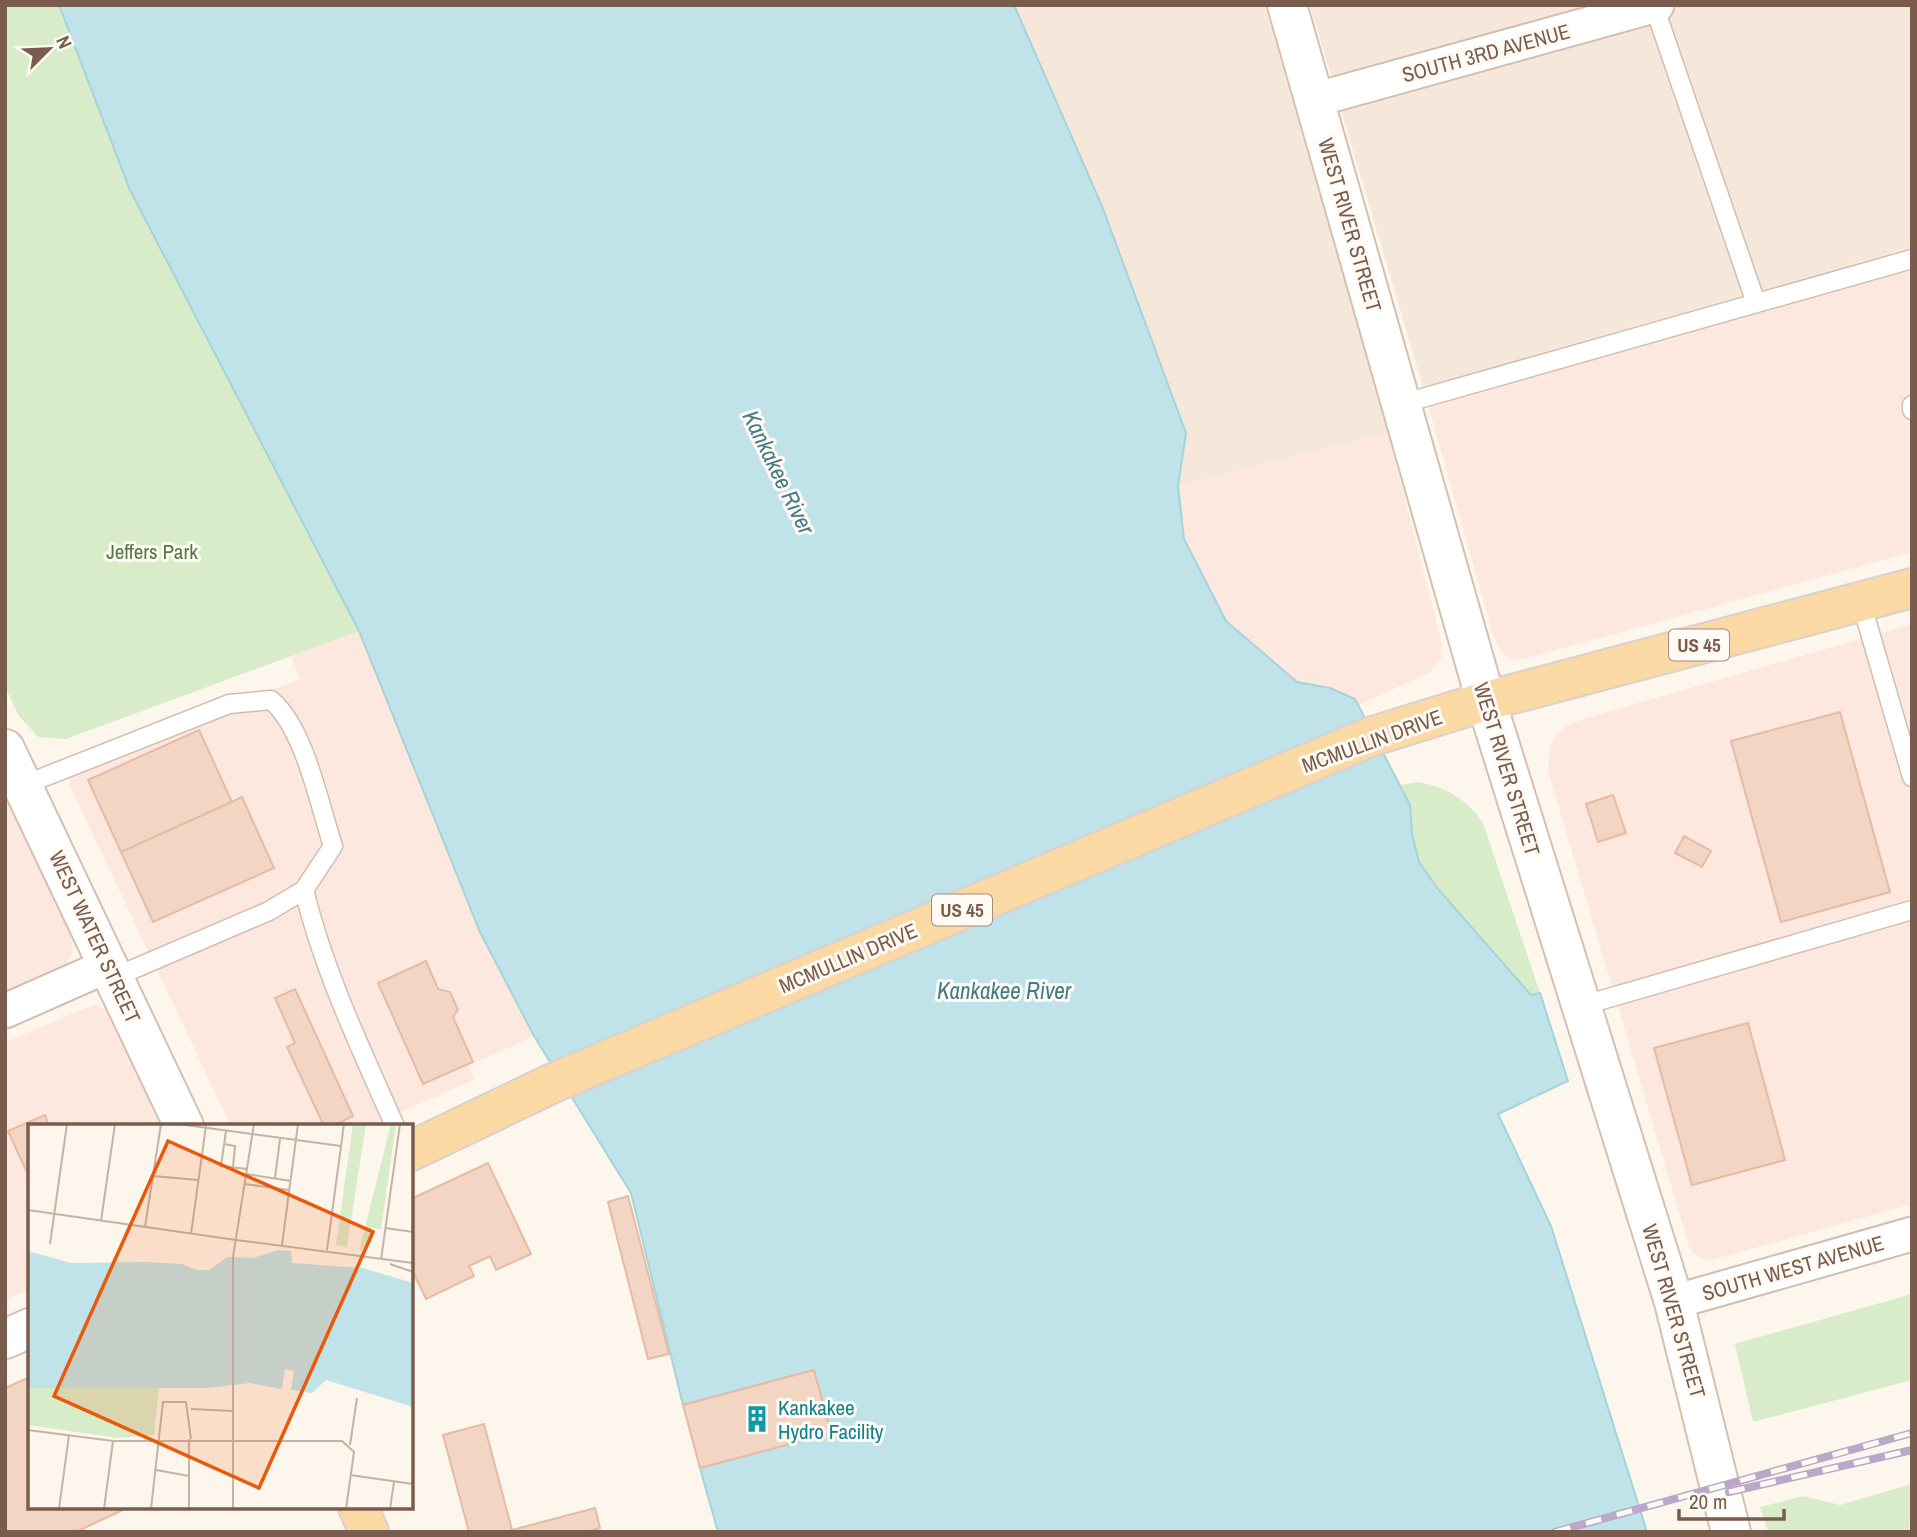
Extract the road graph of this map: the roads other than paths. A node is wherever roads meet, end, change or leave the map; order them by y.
1 (1287, 5) edge
2 (1656, 6) edge
3 (1314, 100) junction
4 (1912, 259) edge
5 (1756, 303) junction
6 (1401, 404) junction
7 (1912, 588) edge
8 (1861, 602) junction
9 (1486, 701) junction
10 (5, 749) edge
11 (1912, 777) edge
12 (14, 789) edge
13 (304, 891) junction
14 (1912, 910) edge
15 (112, 971) junction
16 (1581, 1006) junction
17 (5, 1012) edge
18 (183, 1124) edge
19 (394, 1124) edge
20 (413, 1150) edge
21 (1912, 1234) edge
22 (1674, 1302) junction
23 (28, 1329) edge
24 (5, 1339) edge
25 (359, 1509) edge
26 (369, 1532) edge
27 (1731, 1532) edge

1 - 3 main road, WEST RIVER STREET
2 - 3 street, SOUTH 3RD AVENUE
2 - 5 lane
3 - 6 main road, WEST RIVER STREET
4 - 5 lane
5 - 6 lane
6 - 9 main road, WEST RIVER STREET
7 - 8 main road, US 45
8 - 9 main road, US 45
8 - 11 lane
9 - 16 main road, WEST RIVER STREET
9 - 20 main road, MCMULLIN DRIVE / US 45
10 - 12 main road, WEST WATER STREET
12 - 13 lane
12 - 15 main road, WEST WATER STREET
13 - 15 lane
13 - 19 lane
14 - 16 lane
15 - 17 street
15 - 18 main road, WEST WATER STREET
16 - 22 main road, WEST RIVER STREET
21 - 22 street, SOUTH WEST AVENUE
22 - 27 main road, WEST RIVER STREET
23 - 24 main road
25 - 26 main road

